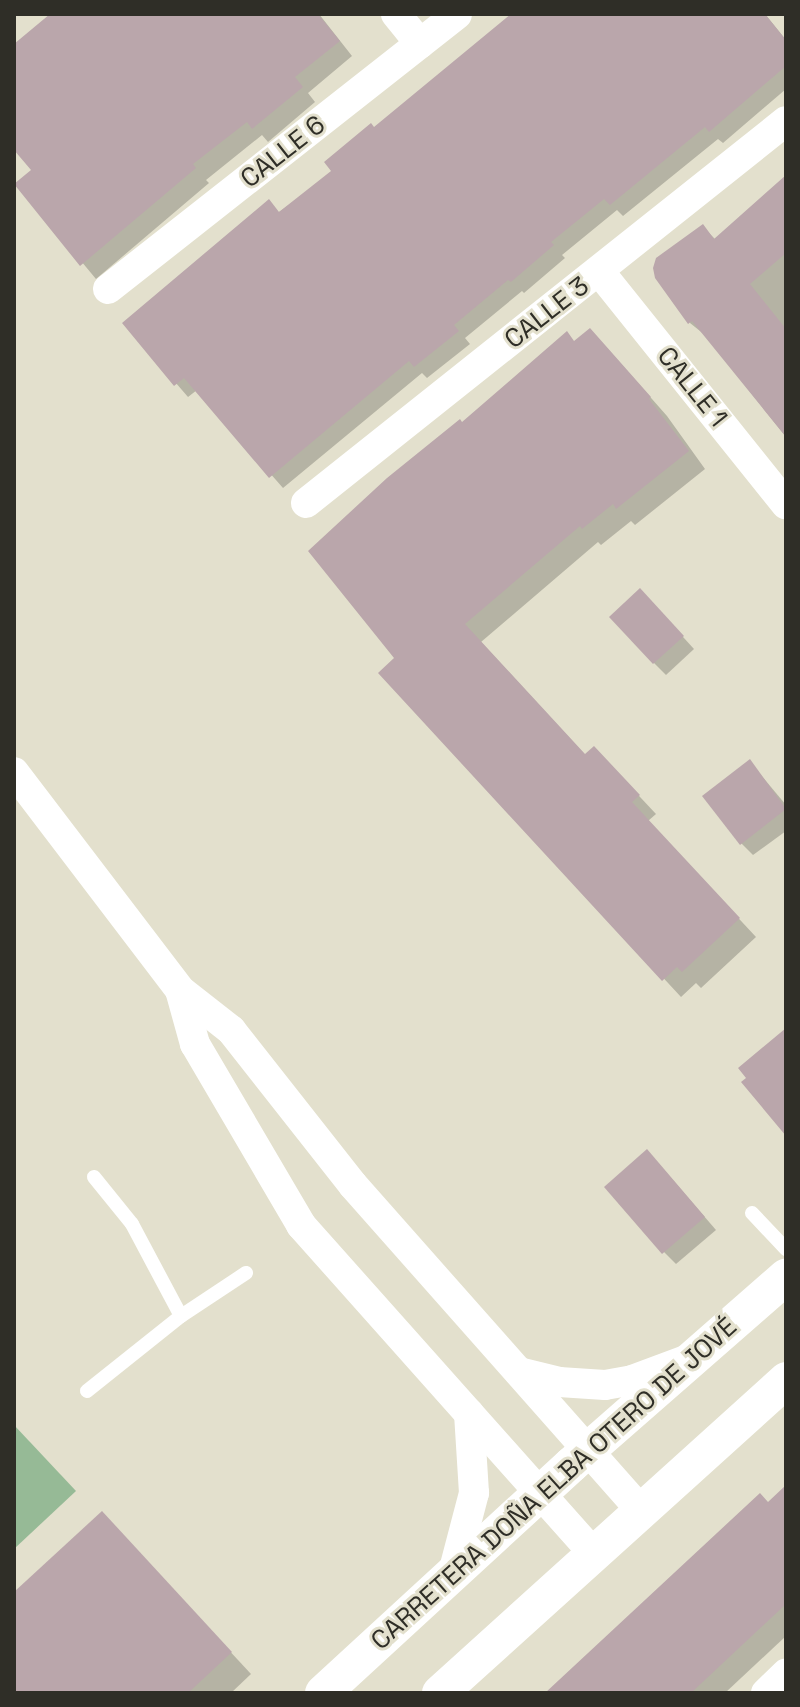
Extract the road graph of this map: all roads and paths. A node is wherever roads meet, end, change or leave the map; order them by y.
1 (396, 14) edge
2 (457, 14) edge
3 (420, 44) junction
4 (786, 121) edge
5 (599, 271) junction
6 (108, 289) dead end
7 (306, 503) dead end
8 (786, 504) edge
9 (14, 772) edge
10 (180, 990) junction
11 (94, 1177) dead end
12 (752, 1213) dead end
13 (786, 1249) edge
14 (246, 1273) dead end
15 (786, 1277) edge
16 (181, 1316) junction
17 (692, 1358) junction
18 (519, 1372) junction
19 (786, 1380) edge
20 (87, 1391) dead end
21 (469, 1413) junction
22 (588, 1451) junction
23 (540, 1494) junction
24 (641, 1510) junction
25 (593, 1553) junction
26 (453, 1573) junction
27 (786, 1674) edge
28 (450, 1690) edge
29 (323, 1693) edge
30 (766, 1693) edge

1 - 3 street
2 - 3 street, CALLE 6
3 - 6 street, CALLE 6
4 - 5 street, CALLE 3
5 - 7 street, CALLE 3
5 - 8 street, CALLE 1
9 - 10 street
10 - 18 street
10 - 21 street
11 - 16 lane
12 - 13 lane
14 - 16 lane
15 - 17 street, CARRETERA DOÑA ELBA OTERO DE JOVÉ
16 - 20 lane
17 - 18 street
17 - 22 street, CARRETERA DOÑA ELBA OTERO DE JOVÉ
18 - 22 street
19 - 24 street
21 - 23 street
21 - 26 street
22 - 23 street, CARRETERA DOÑA ELBA OTERO DE JOVÉ
22 - 24 street
23 - 25 street
23 - 26 street, CARRETERA DOÑA ELBA OTERO DE JOVÉ
24 - 25 street
25 - 28 street
26 - 29 street, CARRETERA DOÑA ELBA OTERO DE JOVÉ
27 - 30 street

